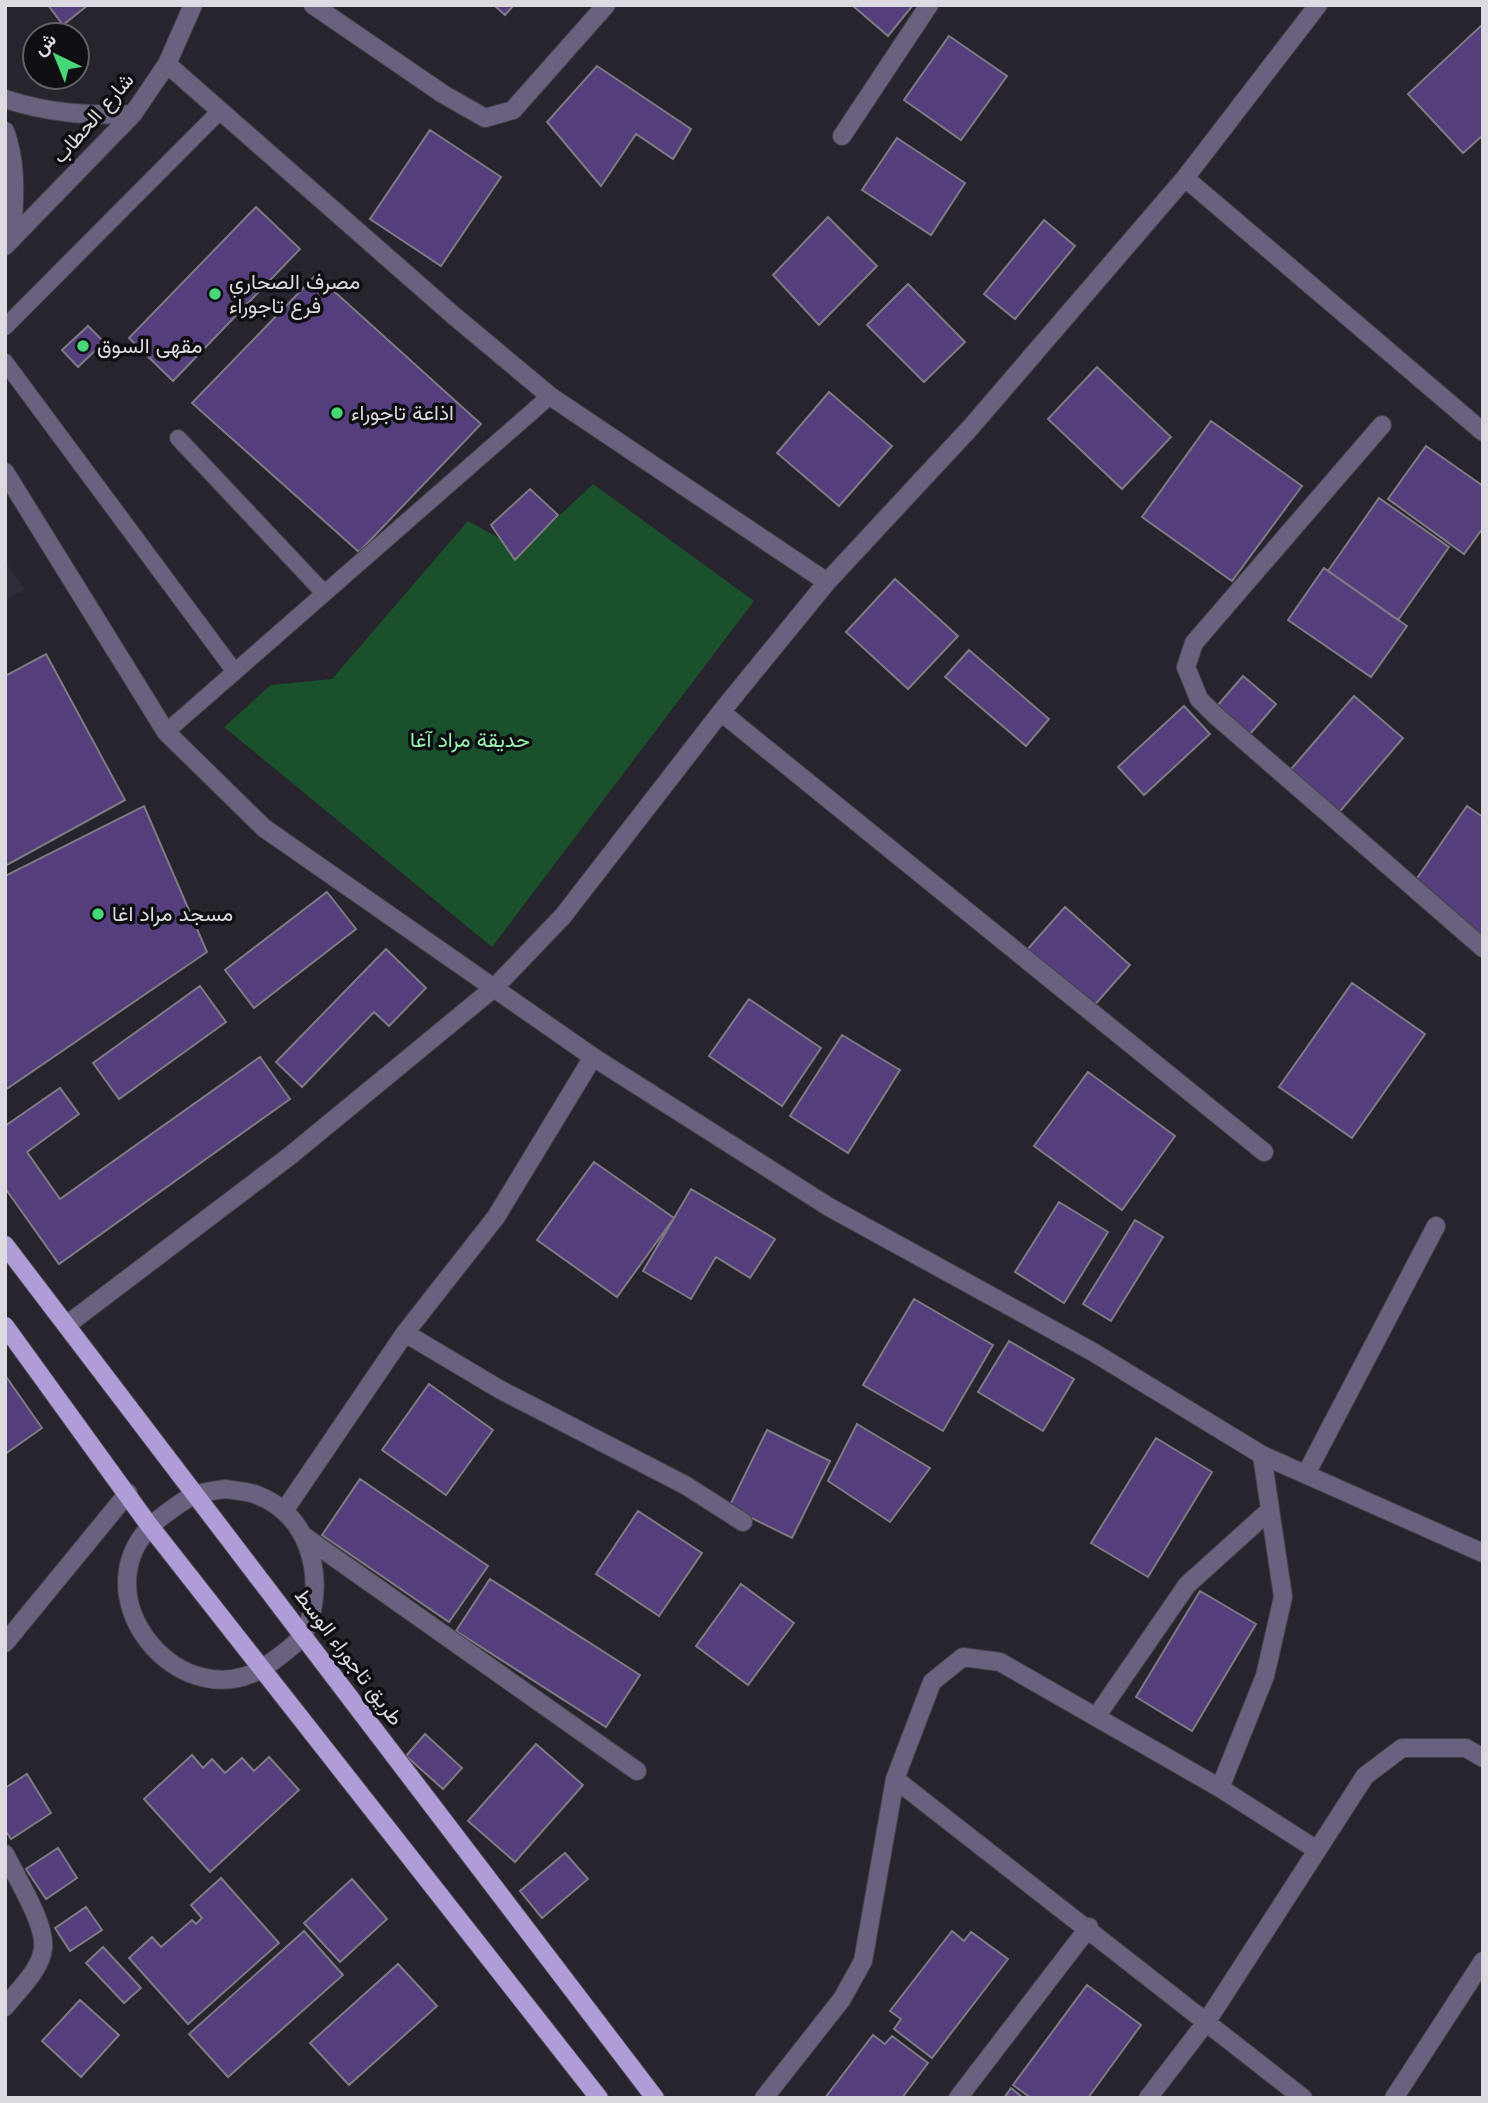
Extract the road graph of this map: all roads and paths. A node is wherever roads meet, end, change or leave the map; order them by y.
1 (193, 5) edge
2 (313, 5) edge
3 (606, 5) edge
4 (929, 5) edge
5 (1318, 5) edge
6 (167, 64) junction
7 (5, 99) edge
8 (220, 111) junction
9 (133, 114) junction
10 (5, 131) edge
11 (842, 136) dead end
12 (1185, 178) junction
13 (8, 243) edge
14 (5, 327) edge
15 (5, 362) edge
16 (550, 396) junction
17 (1382, 425) dead end
18 (1483, 432) edge
19 (178, 439) dead end
20 (5, 472) edge
21 (827, 582) junction
22 (324, 593) junction
23 (235, 672) junction
24 (721, 712) junction
25 (166, 732) junction
26 (1483, 948) edge
27 (495, 988) junction
28 (593, 1057) junction
29 (1264, 1152) dead end
30 (1436, 1226) dead end
31 (5, 1245) edge
32 (68, 1324) junction
33 (5, 1326) edge
34 (405, 1333) junction
35 (1262, 1455) junction
36 (1306, 1474) junction
37 (128, 1493) junction
38 (194, 1493) junction
39 (1270, 1510) junction
40 (284, 1511) junction
41 (743, 1522) dead end
42 (149, 1525) junction
43 (304, 1536) junction
44 (1483, 1553) edge
45 (305, 1636) junction
46 (5, 1643) edge
47 (263, 1669) junction
48 (1096, 1717) junction
49 (1483, 1758) edge
50 (637, 1771) dead end
51 (895, 1779) junction
52 (1220, 1788) junction
53 (1317, 1850) junction
54 (5, 1854) edge
55 (1088, 1927) junction
56 (1483, 1961) edge
57 (5, 2007) edge
58 (1207, 2021) junction
59 (598, 2098) edge
60 (655, 2098) edge
61 (764, 2098) edge
62 (958, 2098) edge
63 (1148, 2098) edge
64 (1303, 2098) edge
65 (1395, 2098) edge

1 - 6 street, شارع الحطاب
2 - 3 street
4 - 11 street
5 - 12 street
6 - 8 street
6 - 9 street, شارع الحطاب
7 - 9 street
8 - 14 lane
8 - 16 street
9 - 13 street, شارع الحطاب
10 - 13 street
12 - 18 street
12 - 21 street
15 - 23 lane
16 - 21 street
16 - 22 lane
17 - 26 street
19 - 22 lane
20 - 25 street
21 - 24 street
22 - 23 lane
23 - 25 lane
24 - 27 street
24 - 29 street
25 - 27 street
27 - 28 street
27 - 32 street
28 - 34 street
28 - 35 street
30 - 36 street
31 - 32 main road, طريق تاجوراء الوسط
32 - 38 main road, طريق تاجوراء الوسط
33 - 37 main road
34 - 40 street
34 - 41 street
35 - 36 street
35 - 39 street
36 - 44 street
37 - 42 main road
37 - 46 street
38 - 40 street
38 - 42 street
38 - 45 main road, طريق تاجوراء الوسط
39 - 48 street
39 - 52 street
40 - 43 street
42 - 47 main road
42 - 47 street
43 - 45 street
43 - 50 street
45 - 47 street
45 - 60 main road, طريق تاجوراء الوسط
47 - 59 main road
48 - 51 street
48 - 52 street
49 - 53 street
51 - 55 street
51 - 61 street
52 - 53 street
53 - 58 street
54 - 57 street
55 - 58 street
55 - 62 street
56 - 65 street
58 - 63 street
58 - 64 street

